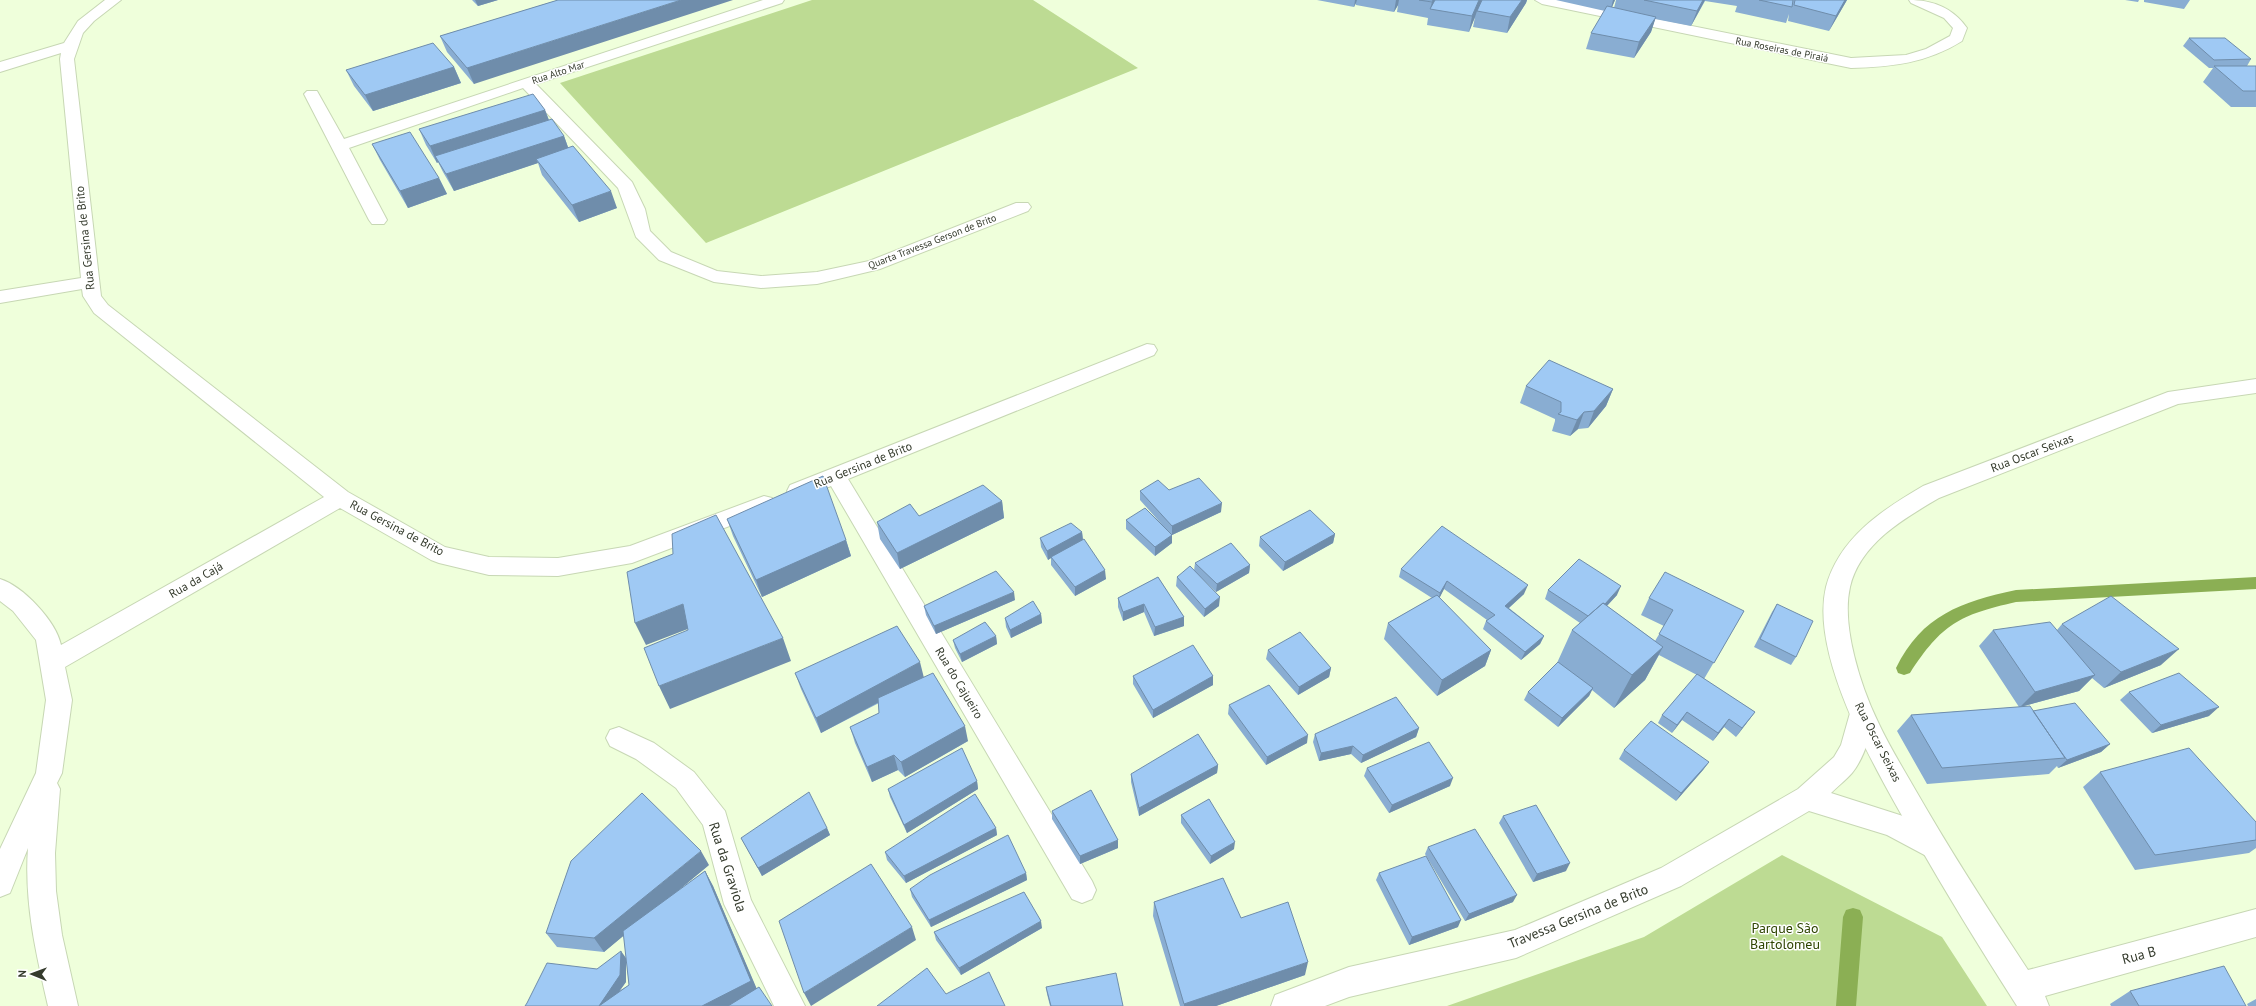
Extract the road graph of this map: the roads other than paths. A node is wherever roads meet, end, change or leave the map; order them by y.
1 (114, 0) edge
2 (777, 0) edge
3 (1542, 0) edge
4 (1916, 0) edge
5 (68, 46) junction
6 (0, 67) edge
7 (526, 82) junction
8 (312, 94) dead end
9 (339, 146) junction
10 (1022, 207) dead end
11 (378, 220) dead end
12 (90, 282) junction
13 (0, 297) edge
14 (1147, 350) dead end
15 (2256, 386) edge
16 (836, 477) junction
17 (340, 498) junction
18 (0, 588) edge
19 (52, 662) junction
20 (1861, 714) junction
21 (619, 738) dead end
22 (49, 773) junction
23 (1807, 798) junction
24 (1932, 846) junction
25 (0, 884) edge
26 (1082, 890) dead end
27 (2256, 923) edge
28 (2028, 996) edge
29 (63, 1006) edge
30 (790, 1006) edge
31 (1286, 1006) edge

1 - 5 street, Rua Gersina de Brito
2 - 7 street, Rua Alto Mar
3 - 4 street, Rua Roseiras de Piraiá
5 - 6 street
5 - 12 street, Rua Gersina de Brito
7 - 9 street, Rua Alto Mar
7 - 10 street, Quarta Travessa Gerson de Brito
8 - 9 street
9 - 11 street
12 - 13 street
12 - 17 street, Rua Gersina de Brito
14 - 16 street, Rua Gersina de Brito
15 - 20 street, Rua Oscar Seixas
16 - 17 street, Rua Gersina de Brito
16 - 26 street, Rua do Cajueiro
17 - 19 street, Rua da Cajá
18 - 19 street
19 - 22 street
20 - 23 street, Travessa Gersina de Brito
20 - 24 street, Rua Oscar Seixas
21 - 30 street, Rua da Graviola
22 - 25 street
22 - 29 street
23 - 24 street
23 - 31 street, Travessa Gersina de Brito
24 - 28 street, Rua Oscar Seixas
27 - 28 street, Rua B

